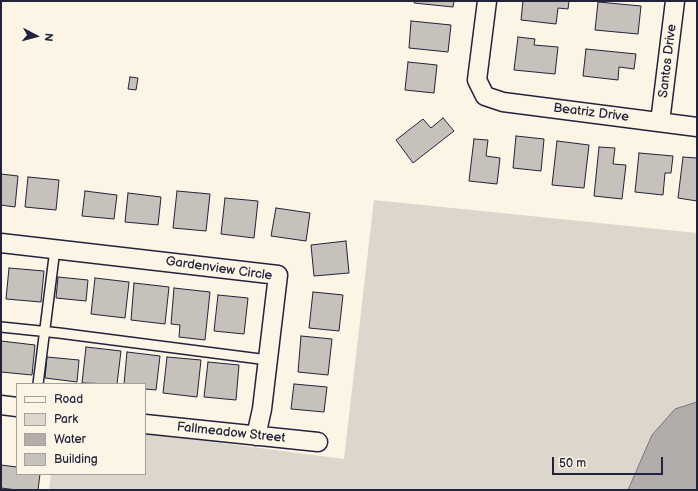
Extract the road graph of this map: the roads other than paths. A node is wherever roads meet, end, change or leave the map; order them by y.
1 (487, 1) edge
2 (675, 1) edge
3 (660, 122) junction
4 (697, 127) edge
5 (1, 243) edge
6 (55, 249) junction
7 (1, 327) edge
8 (44, 331) junction
9 (268, 360) junction
10 (38, 383) edge
11 (1, 405) edge
12 (16, 407) edge
13 (146, 424) edge
14 (256, 436) junction
15 (318, 442) dead end

1 - 3 street, Beatriz Drive
2 - 3 street, Santos Drive
3 - 4 street, Beatriz Drive
5 - 6 street, Gardenview Circle
6 - 8 lane
6 - 9 street, Gardenview Circle
7 - 8 lane
8 - 9 lane
8 - 10 lane
9 - 14 street, Gardenview Circle
11 - 12 street
13 - 14 street, Fallmeadow Street
14 - 15 street, Fallmeadow Street

